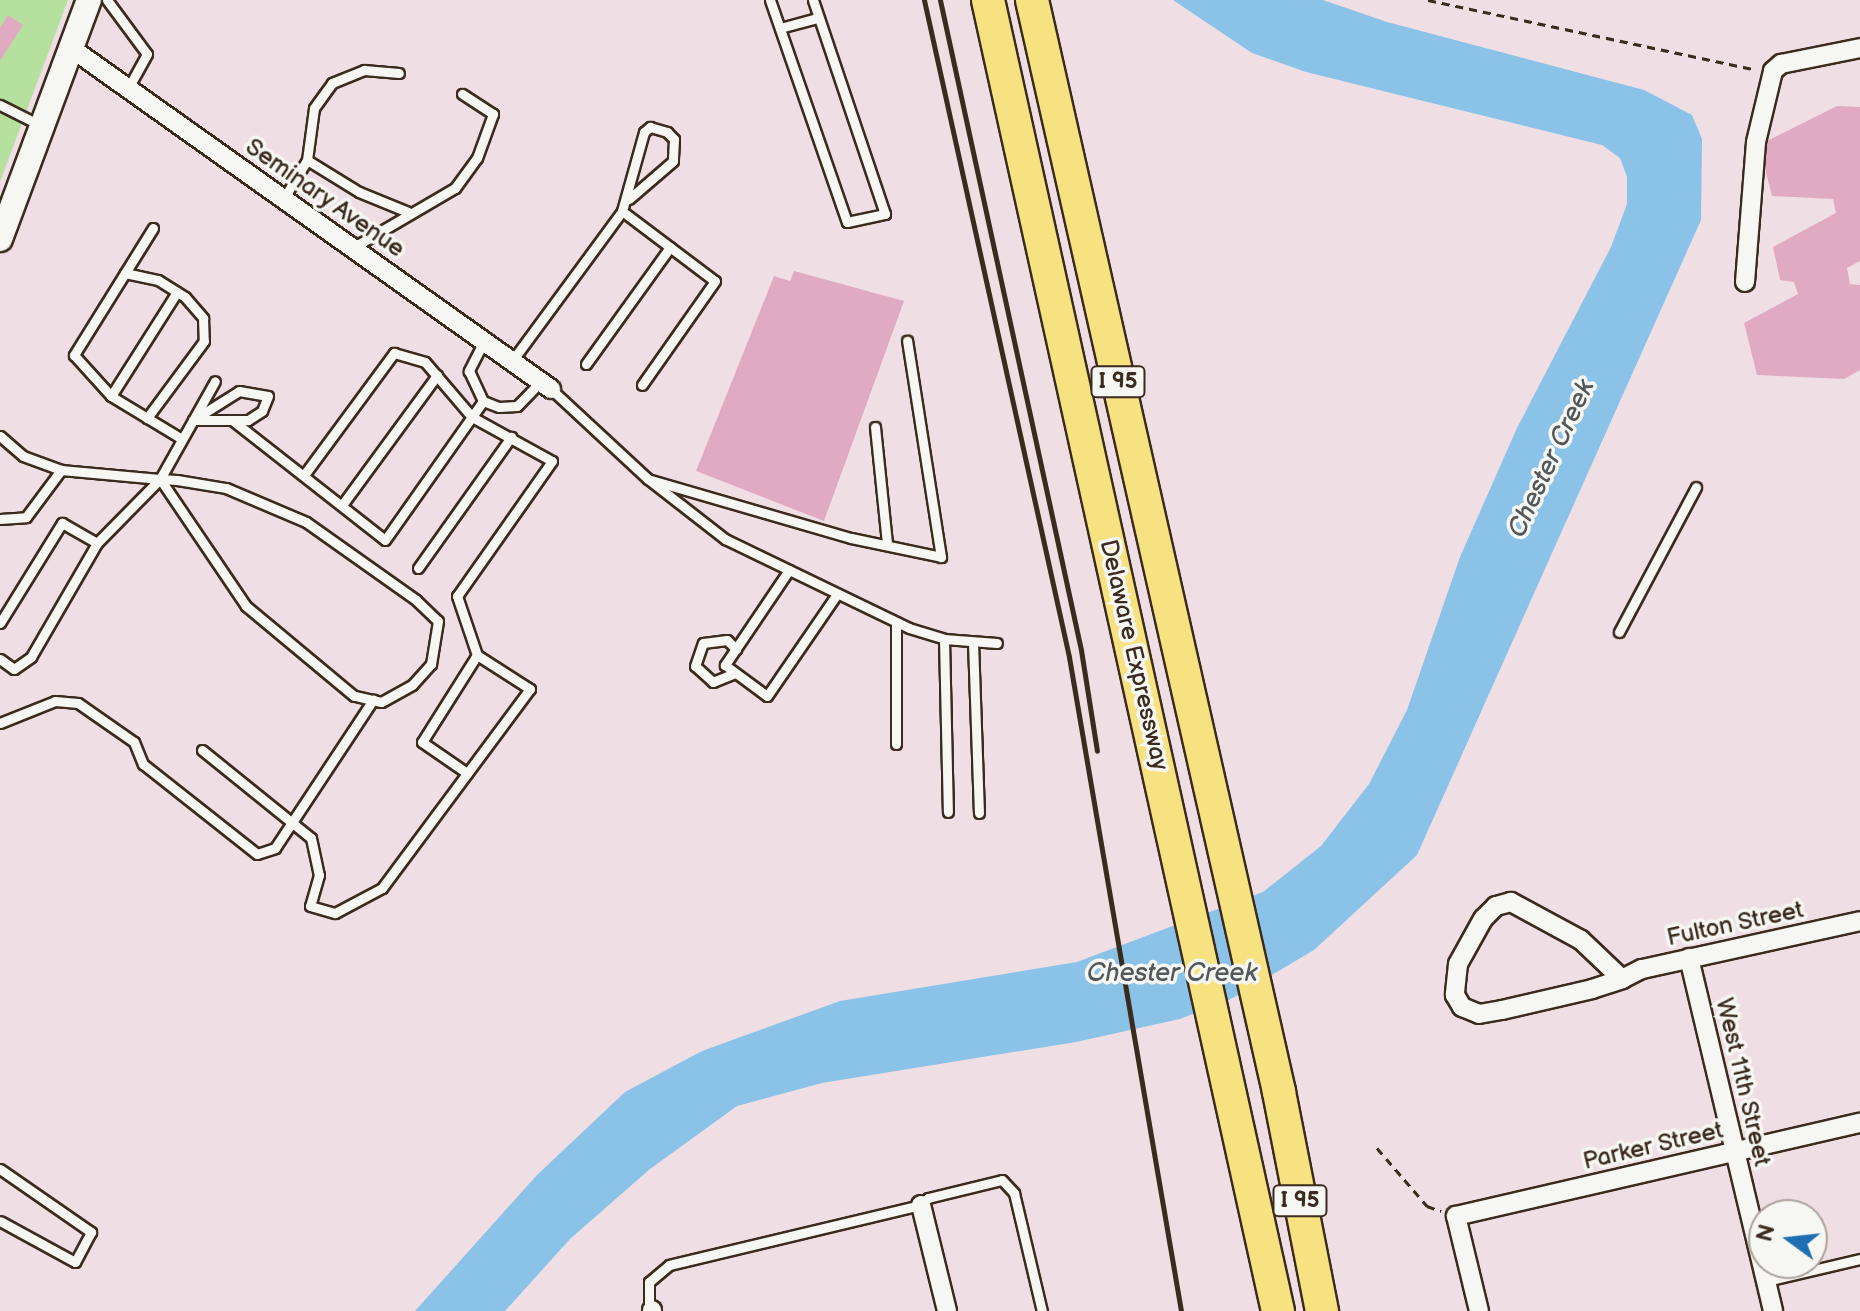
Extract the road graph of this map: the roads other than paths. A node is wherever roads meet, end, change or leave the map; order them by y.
1 (89, 0) edge
2 (107, 0) edge
3 (770, 0) edge
4 (813, 0) edge
5 (988, 0) edge
6 (1032, 0) edge
7 (818, 18) junction
8 (780, 28) junction
9 (71, 48) junction
10 (1860, 48) edge
11 (399, 73) dead end
12 (128, 88) junction
13 (462, 94) dead end
14 (0, 106) edge
15 (41, 126) junction
16 (307, 160) junction
17 (284, 198) junction
18 (629, 199) junction
19 (622, 211) junction
20 (408, 212) junction
21 (153, 228) dead end
22 (0, 239) edge
23 (354, 247) junction
24 (670, 247) junction
25 (125, 273) junction
26 (1745, 282) dead end
27 (177, 292) junction
28 (484, 341) junction
29 (907, 341) dead end
30 (512, 361) junction
31 (586, 364) dead end
32 (437, 375) junction
33 (215, 381) dead end
34 (546, 385) junction
35 (642, 385) dead end
36 (111, 396) junction
37 (483, 401) junction
38 (472, 417) junction
39 (147, 418) junction
40 (193, 420) junction
41 (232, 420) junction
42 (875, 427) dead end
43 (0, 436) edge
44 (511, 437) junction
45 (182, 439) junction
46 (61, 470) junction
47 (304, 475) junction
48 (160, 479) junction
49 (648, 479) junction
50 (1696, 487) dead end
51 (342, 505) junction
52 (0, 519) edge
53 (97, 543) junction
54 (887, 544) junction
55 (418, 568) dead end
56 (789, 570) junction
57 (837, 594) junction
58 (896, 622) junction
59 (0, 623) edge
60 (1619, 632) dead end
61 (944, 639) junction
62 (973, 642) junction
63 (997, 643) dead end
64 (736, 649) junction
65 (477, 655) junction
66 (0, 659) edge
67 (735, 673) junction
68 (373, 700) junction
69 (0, 723) edge
70 (896, 744) dead end
71 (202, 750) dead end
72 (467, 773) junction
73 (948, 812) dead end
74 (979, 813) dead end
75 (292, 822) junction
76 (1860, 921) edge
77 (1689, 958) junction
78 (1622, 979) junction
79 (1860, 1123) edge
80 (1735, 1152) junction
81 (0, 1169) edge
82 (921, 1205) junction
83 (0, 1221) edge
84 (1860, 1259) edge
85 (1766, 1281) junction
86 (651, 1311) edge
87 (947, 1311) edge
88 (1042, 1311) edge
89 (1278, 1311) edge
90 (1322, 1311) edge
91 (1479, 1311) edge
92 (1773, 1311) edge

1 - 9 main road
2 - 12 lane
3 - 8 lane
4 - 7 lane
5 - 89 highway, Delaware Expressway / I 95
6 - 90 highway, Delaware Expressway / I 95
7 - 8 lane
7 - 8 lane
9 - 12 street, Seminary Avenue
9 - 15 main road
10 - 26 street
11 - 16 lane
12 - 17 street, Seminary Avenue
13 - 20 lane
14 - 15 lane
15 - 22 main road
16 - 17 lane
16 - 20 lane
17 - 23 street, Seminary Avenue
18 - 18 lane
18 - 19 lane
19 - 24 lane
19 - 30 lane
20 - 23 lane
21 - 25 lane
23 - 28 street, Seminary Avenue
24 - 31 lane
24 - 35 lane
25 - 27 lane
25 - 36 lane
27 - 36 lane
27 - 39 lane
28 - 30 street, Seminary Avenue
28 - 37 lane
29 - 54 lane
30 - 34 street, Seminary Avenue
32 - 38 lane
32 - 47 lane
32 - 51 lane
33 - 40 lane
34 - 37 lane
34 - 49 lane
36 - 39 lane
37 - 38 lane
38 - 44 lane
38 - 51 lane
39 - 45 lane
40 - 41 lane
40 - 41 lane
40 - 45 lane
41 - 47 lane
42 - 54 lane
43 - 46 lane
44 - 55 lane
44 - 65 lane
45 - 48 lane
46 - 48 lane
46 - 52 lane
47 - 51 lane
48 - 53 lane
48 - 68 lane
48 - 68 lane
49 - 54 lane
49 - 56 lane
50 - 60 lane
53 - 59 lane
53 - 66 lane
56 - 57 lane
56 - 64 lane
57 - 58 lane
57 - 67 lane
58 - 61 lane
58 - 70 lane
61 - 62 lane
61 - 73 lane
62 - 63 lane
62 - 74 lane
64 - 67 lane
64 - 67 lane
65 - 72 lane
65 - 72 lane
68 - 75 lane
69 - 75 lane
71 - 75 lane
72 - 75 lane
76 - 77 street, Fulton Street
77 - 78 street, Fulton Street
77 - 80 street, West 11th Street
78 - 78 street, Fulton Street
79 - 80 street, Parker Street
80 - 85 street, West 11th Street
80 - 91 street, Parker Street
81 - 83 lane
82 - 86 lane
82 - 87 street
82 - 88 lane
84 - 85 lane
85 - 92 street, West 11th Street

